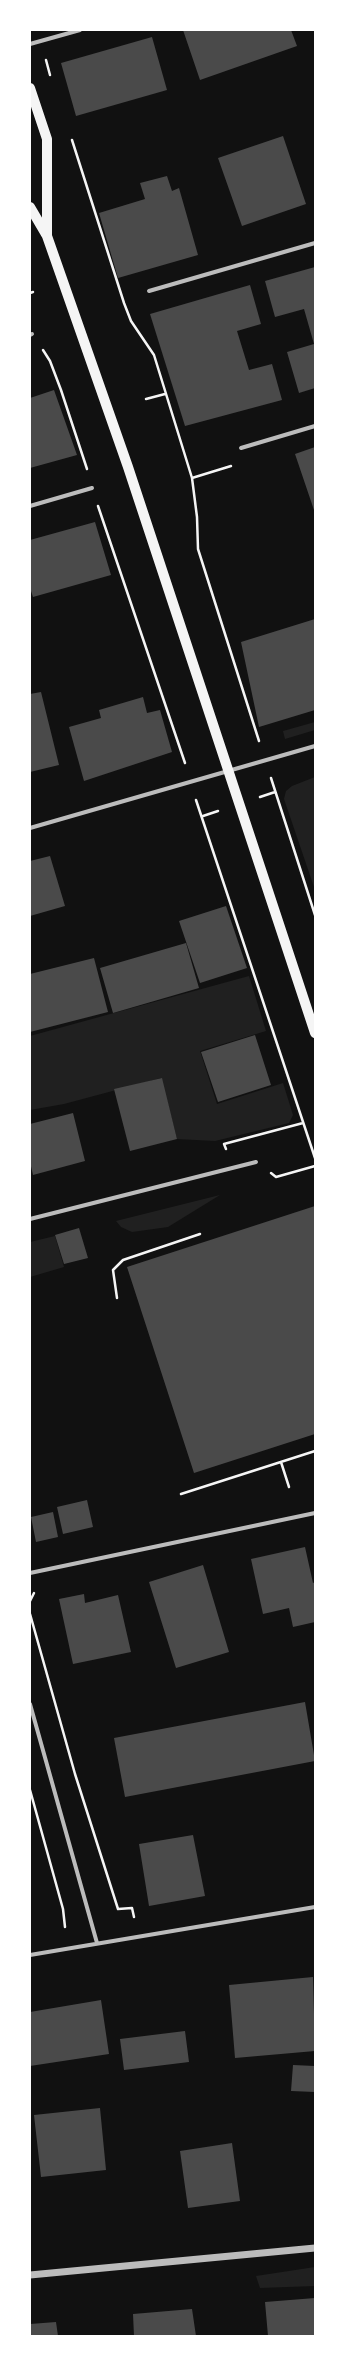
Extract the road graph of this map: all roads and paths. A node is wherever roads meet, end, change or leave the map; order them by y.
1 (80, 30) edge
2 (30, 44) edge
3 (30, 88) edge
4 (70, 136) dead end
5 (30, 208) edge
6 (47, 236) junction
7 (315, 243) edge
8 (148, 291) dead end
9 (50, 361) dead end
10 (165, 394) junction
11 (146, 399) dead end
12 (315, 426) edge
13 (241, 448) dead end
14 (238, 464) dead end
15 (192, 478) junction
16 (92, 488) junction
17 (30, 506) edge
18 (257, 737) dead end
19 (315, 746) edge
20 (183, 759) dead end
21 (227, 771) junction
22 (272, 784) dead end
23 (197, 803) dead end
24 (30, 828) edge
25 (315, 915) edge
26 (315, 1033) edge
27 (303, 1123) junction
28 (315, 1158) edge
29 (256, 1162) joint
30 (315, 1166) edge
31 (231, 1169) junction
32 (30, 1219) edge
33 (200, 1234) dead end
34 (117, 1298) dead end
35 (315, 1451) edge
36 (281, 1462) junction
37 (289, 1487) dead end
38 (181, 1494) dead end
39 (315, 1513) edge
40 (30, 1573) edge
41 (30, 1614) edge
42 (31, 1621) edge
43 (30, 1704) edge
44 (30, 1790) edge
45 (315, 1907) edge
46 (137, 1937) junction
47 (97, 1943) junction
48 (59, 1950) junction
49 (30, 1955) edge
50 (315, 2248) edge
51 (30, 2275) edge

1 - 2 street
3 - 6 main road
4 - 10 path
5 - 6 main road
6 - 21 main road
7 - 8 street
9 - 16 path
10 - 11 path
10 - 15 path
12 - 13 street
14 - 15 path
15 - 18 path
16 - 17 street
16 - 20 path
19 - 21 street
21 - 24 street
21 - 26 main road
22 - 25 path
23 - 27 path
27 - 28 path
27 - 31 path
29 - 30 path
29 - 31 street
31 - 32 street
33 - 34 path
35 - 36 path
36 - 37 path
36 - 38 path
39 - 40 street
41 - 42 path
42 - 46 path
43 - 47 street
44 - 48 path
45 - 46 street
46 - 47 street
47 - 48 street
48 - 49 street
50 - 51 street

